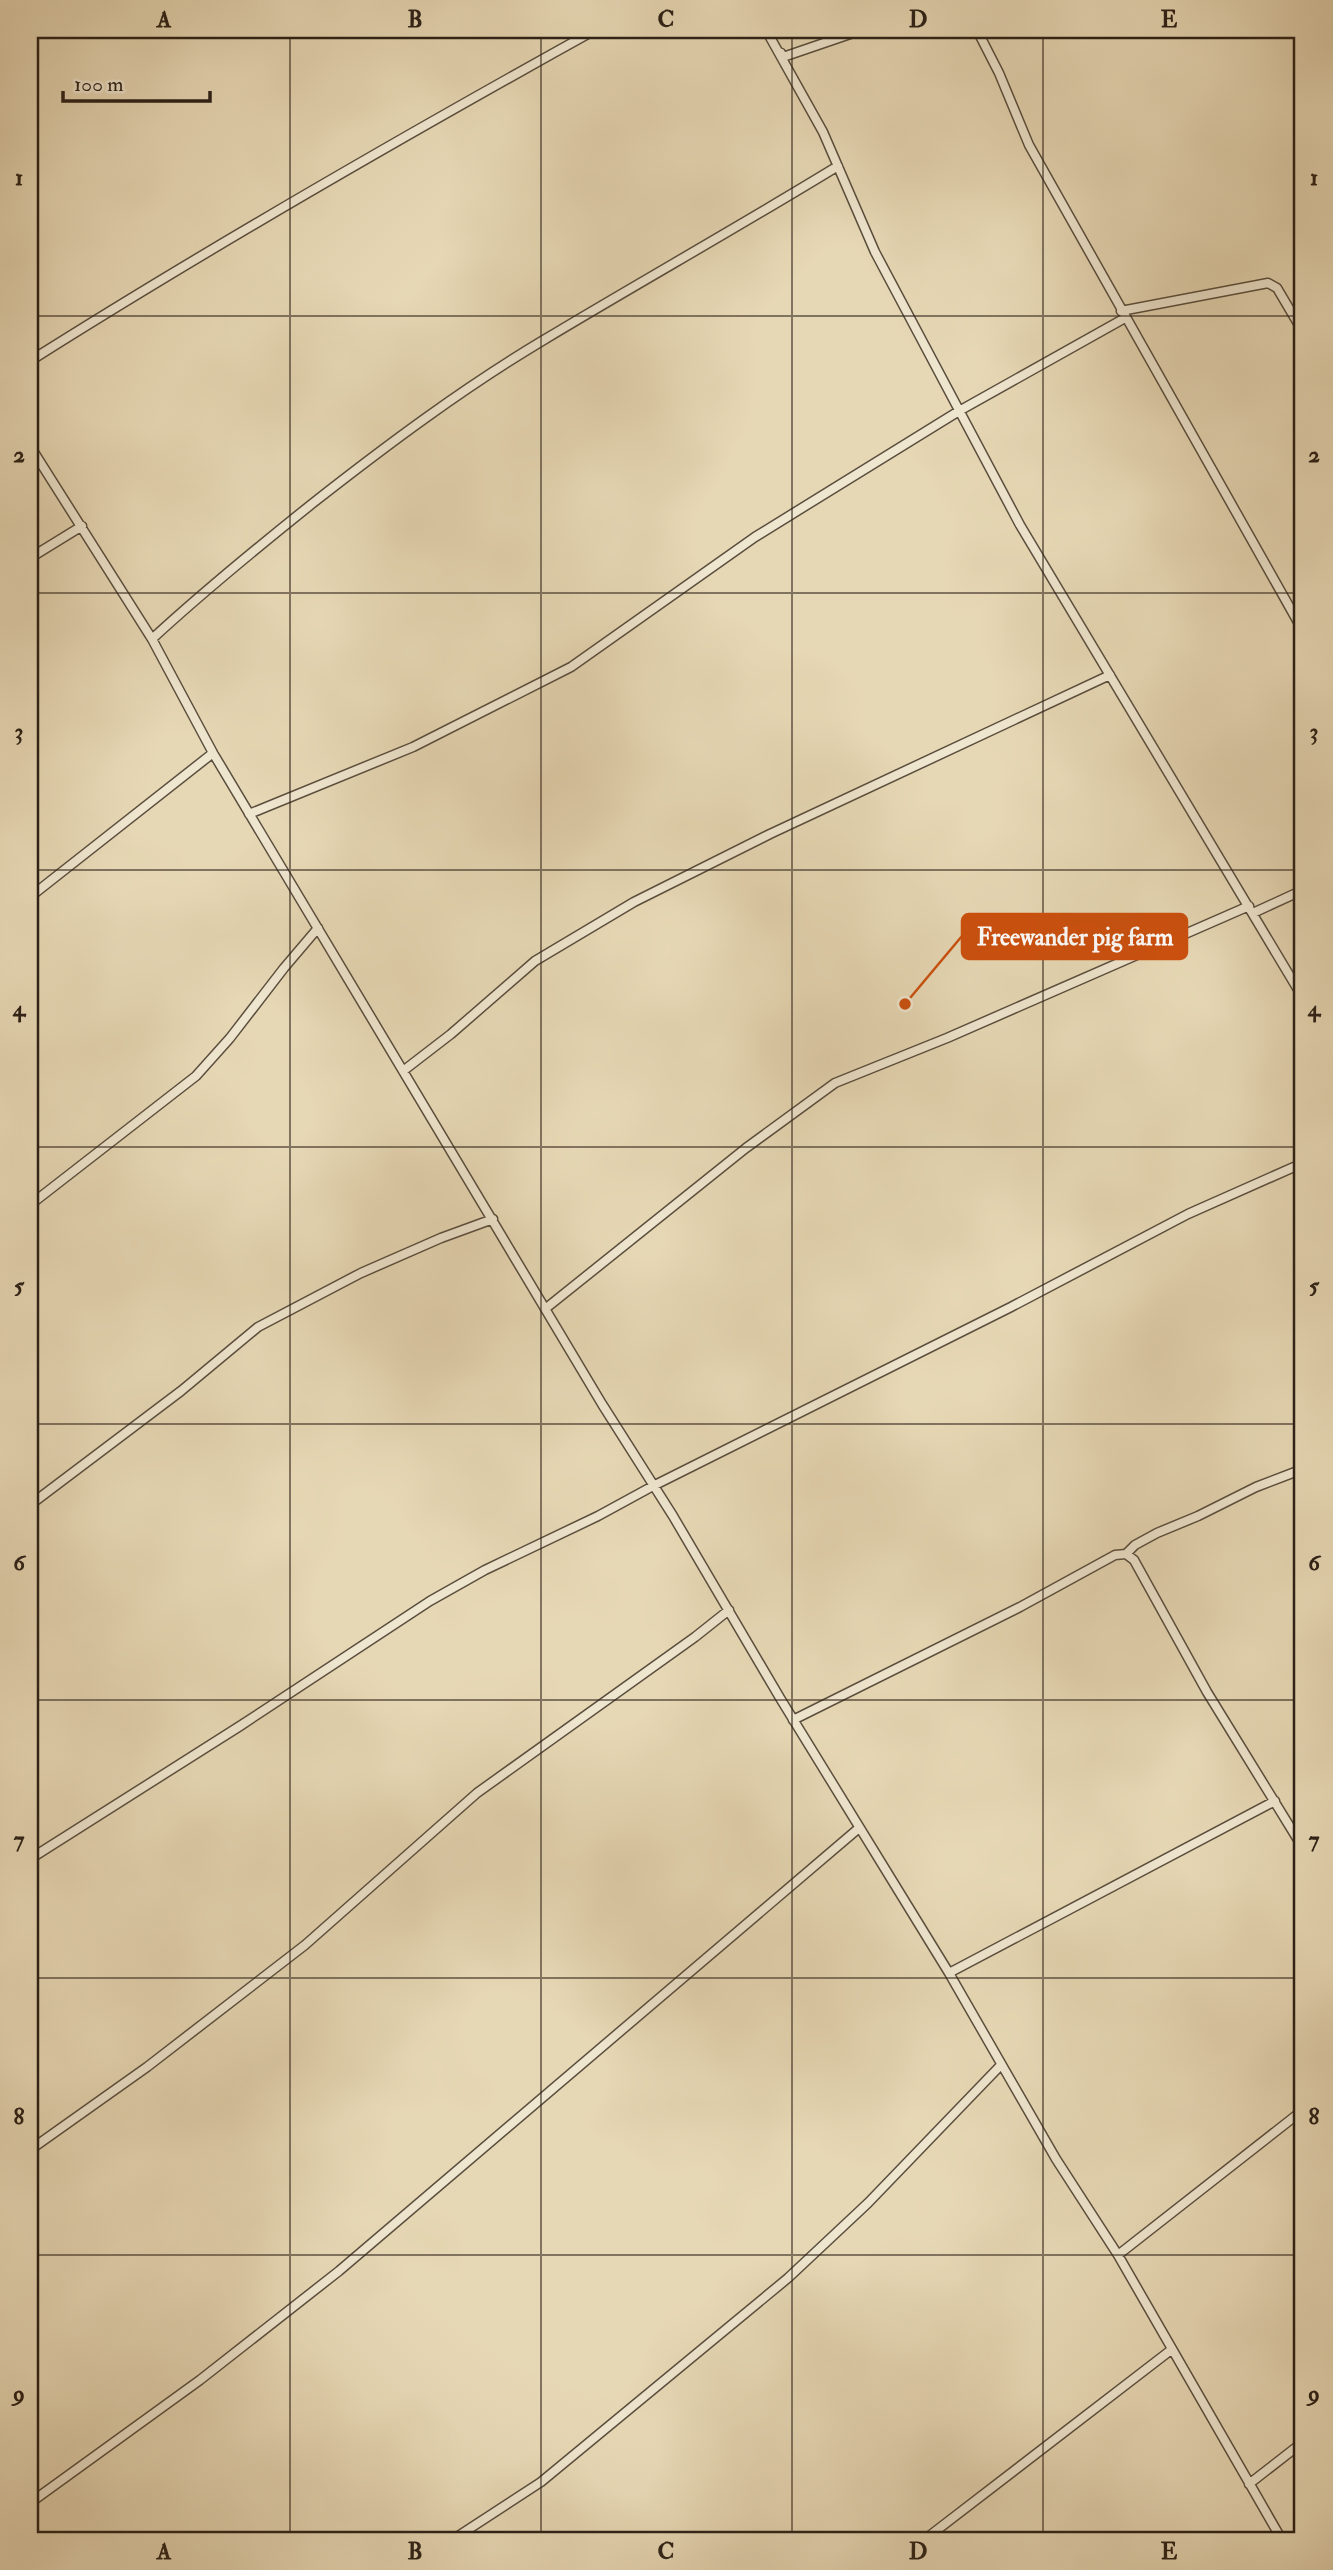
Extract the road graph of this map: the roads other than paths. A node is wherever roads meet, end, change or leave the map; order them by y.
1 (595, 30) edge
2 (767, 30) edge
3 (860, 30) edge
4 (977, 30) edge
5 (783, 57) junction
6 (838, 166) junction
7 (1123, 314) junction
8 (1303, 332) edge
9 (30, 360) edge
10 (959, 411) junction
11 (30, 446) edge
12 (82, 526) junction
13 (30, 558) edge
14 (1303, 631) edge
15 (152, 639) junction
16 (1110, 675) junction
17 (213, 753) junction
18 (249, 814) junction
19 (1303, 890) edge
20 (30, 897) edge
21 (1251, 910) junction
22 (318, 928) junction
23 (1303, 998) edge
24 (403, 1071) junction
25 (1303, 1163) edge
26 (30, 1205) edge
27 (493, 1219) junction
28 (545, 1309) junction
29 (1303, 1469) edge
30 (653, 1486) junction
31 (30, 1505) edge
32 (1126, 1554) junction
33 (729, 1610) junction
34 (793, 1720) junction
35 (1275, 1801) junction
36 (859, 1828) junction
37 (1303, 1848) edge
38 (30, 1859) edge
39 (949, 1973) junction
40 (1001, 2064) junction
41 (1303, 2110) edge
42 (30, 2150) edge
43 (1118, 2255) junction
44 (1171, 2350) junction
45 (1303, 2442) edge
46 (1249, 2484) junction
47 (30, 2503) edge
48 (452, 2540) edge
49 (924, 2540) edge
50 (1282, 2540) edge

1 - 9 street
2 - 5 street
3 - 5 street
4 - 7 street
5 - 6 street
6 - 10 street
6 - 15 street
7 - 8 street
7 - 10 street
7 - 14 street
10 - 16 street
10 - 18 street
11 - 12 street
12 - 13 street
12 - 15 street
15 - 17 street
16 - 21 street
16 - 24 street
17 - 18 street
17 - 20 street
18 - 22 street
19 - 21 street
21 - 23 street
21 - 28 street
22 - 24 street
22 - 26 street
24 - 27 street
25 - 30 street
27 - 28 street
27 - 31 street
28 - 30 street
29 - 32 street
30 - 33 street
30 - 38 street
32 - 34 street
32 - 35 street
33 - 34 street
33 - 42 street
34 - 36 street
35 - 37 street
35 - 39 street
36 - 39 street
36 - 47 street
39 - 40 street
40 - 43 street
40 - 48 street
41 - 43 street
43 - 44 street
44 - 46 street
44 - 49 street
45 - 46 street
46 - 50 street

